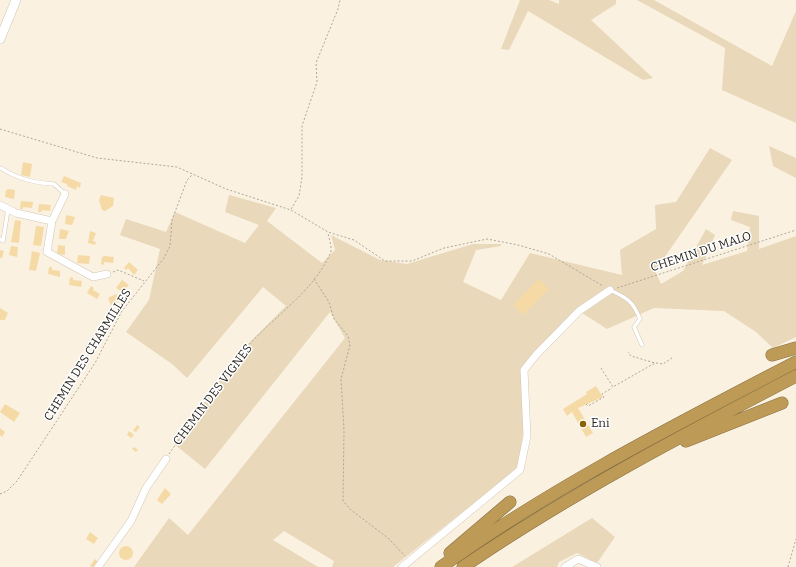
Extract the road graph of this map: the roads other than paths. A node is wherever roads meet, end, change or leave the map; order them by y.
1 (16, 0) edge
2 (0, 39) edge
3 (1, 168) edge
4 (65, 194) joint
5 (0, 205) edge
6 (8, 208) junction
7 (52, 220) junction
8 (0, 239) edge
9 (107, 274) road end
10 (610, 290) joint
11 (642, 345) dead end
12 (796, 348) edge
13 (772, 355) dead end
14 (796, 362) edge
15 (796, 376) edge
16 (782, 403) dead end
17 (166, 459) road end
18 (635, 460) junction
19 (510, 502) dead end
20 (98, 567) edge
21 (402, 567) edge
22 (433, 567) edge
23 (441, 567) edge
24 (463, 567) edge
25 (565, 567) edge
26 (596, 567) edge

1 - 2 main road
3 - 4 lane
4 - 7 street
5 - 6 street
6 - 7 street
6 - 8 lane
7 - 9 street
10 - 11 lane
10 - 21 street
12 - 13 highway
14 - 23 highway
15 - 18 highway
16 - 18 highway
17 - 20 street
18 - 24 highway
19 - 22 highway
25 - 26 street

